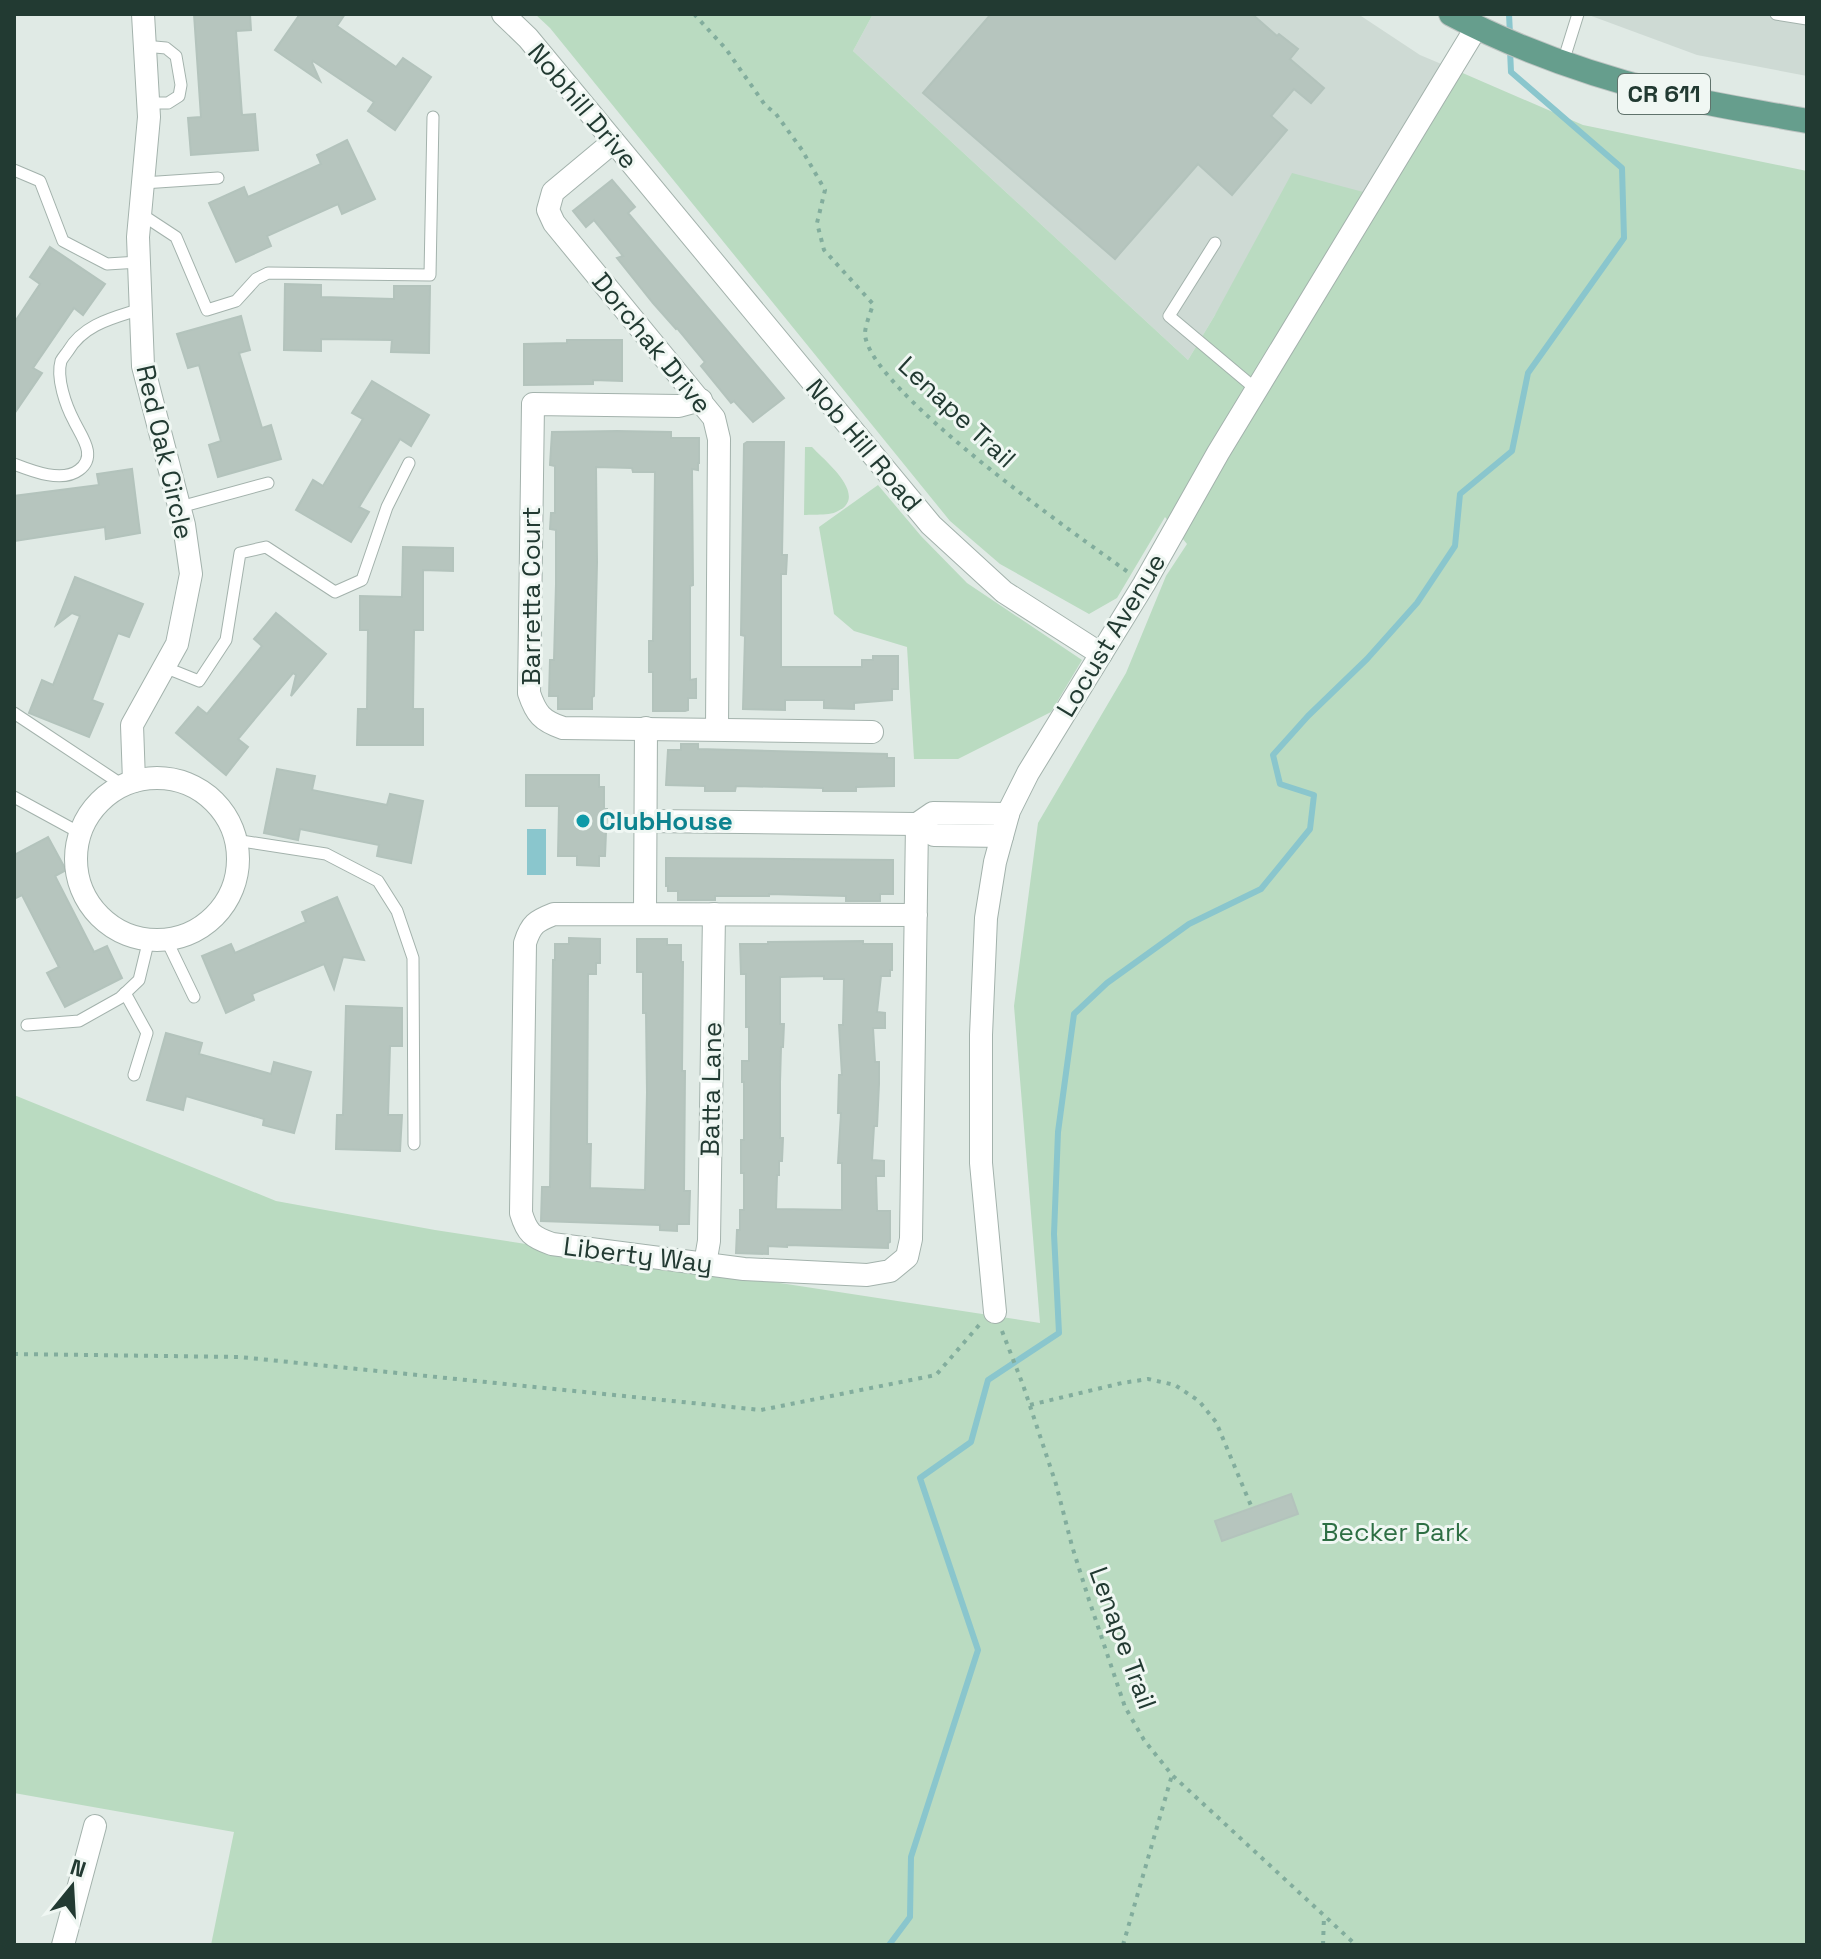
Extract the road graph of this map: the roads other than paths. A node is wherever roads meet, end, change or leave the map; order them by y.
1 (143, 14) edge
2 (503, 14) edge
3 (1451, 14) edge
4 (1578, 14) edge
5 (1776, 14) edge
6 (1807, 19) edge
7 (1486, 32) junction
8 (144, 46) junction
9 (1563, 62) junction
10 (148, 103) junction
11 (433, 117) dead end
12 (1807, 121) edge
13 (613, 142) junction
14 (14, 170) edge
15 (218, 178) dead end
16 (143, 183) junction
17 (661, 200) joint
18 (140, 213) junction
19 (1215, 243) dead end
20 (139, 262) junction
21 (141, 309) junction
22 (1257, 390) junction
23 (701, 400) junction
24 (409, 463) dead end
25 (14, 464) edge
26 (268, 483) dead end
27 (180, 507) junction
28 (1101, 654) junction
29 (164, 667) junction
30 (14, 713) edge
31 (646, 728) junction
32 (717, 729) junction
33 (872, 732) dead end
34 (129, 784) junction
35 (14, 797) edge
36 (646, 821) junction
37 (917, 824) junction
38 (1005, 825) junction
39 (80, 833) junction
40 (235, 840) junction
41 (645, 914) junction
42 (714, 914) junction
43 (916, 915) junction
44 (157, 939) junction
45 (125, 993) junction
46 (194, 997) dead end
47 (27, 1025) dead end
48 (134, 1075) dead end
49 (414, 1144) dead end
50 (705, 1264) junction
51 (994, 1310) road end
52 (95, 1826) dead end
53 (63, 1945) edge

1 - 8 street, Red Oak Circle
2 - 13 street, Nobhill Drive
3 - 7 main road, CR 611
4 - 9 lane
5 - 6 lane
7 - 9 main road, CR 611
7 - 22 street, Locust Avenue
8 - 10 street, Red Oak Circle
8 - 10 lane
9 - 12 main road, CR 611
10 - 16 street, Red Oak Circle
11 - 18 lane
13 - 17 street, Nobhill Drive
13 - 23 street, Dorchak Drive
14 - 20 lane
15 - 16 lane
16 - 18 street, Red Oak Circle
17 - 28 street, Nob Hill Road
18 - 20 street, Red Oak Circle
19 - 22 lane
20 - 21 street, Red Oak Circle
21 - 25 lane
21 - 27 street, Red Oak Circle
22 - 28 street, Locust Avenue
23 - 31 street, Barretta Court
23 - 32 street, Dorchak Drive
24 - 29 lane
26 - 27 lane
27 - 29 street, Red Oak Circle
28 - 38 street, Locust Avenue
29 - 34 street, Red Oak Circle
30 - 34 lane
31 - 32 street, Barretta Court
31 - 36 street
32 - 33 street, Barretta Court
34 - 39 street
34 - 40 street
35 - 39 lane
36 - 37 street
36 - 41 street
37 - 38 street
37 - 43 street, Liberty Way
38 - 51 street, Locust Avenue
39 - 44 street
40 - 44 street
40 - 49 lane
41 - 42 street, Liberty Way
41 - 50 street, Liberty Way
42 - 43 street, Liberty Way
42 - 50 street, Batta Lane
43 - 50 street, Liberty Way
44 - 45 lane
44 - 46 lane
45 - 47 lane
45 - 48 lane
52 - 53 street

